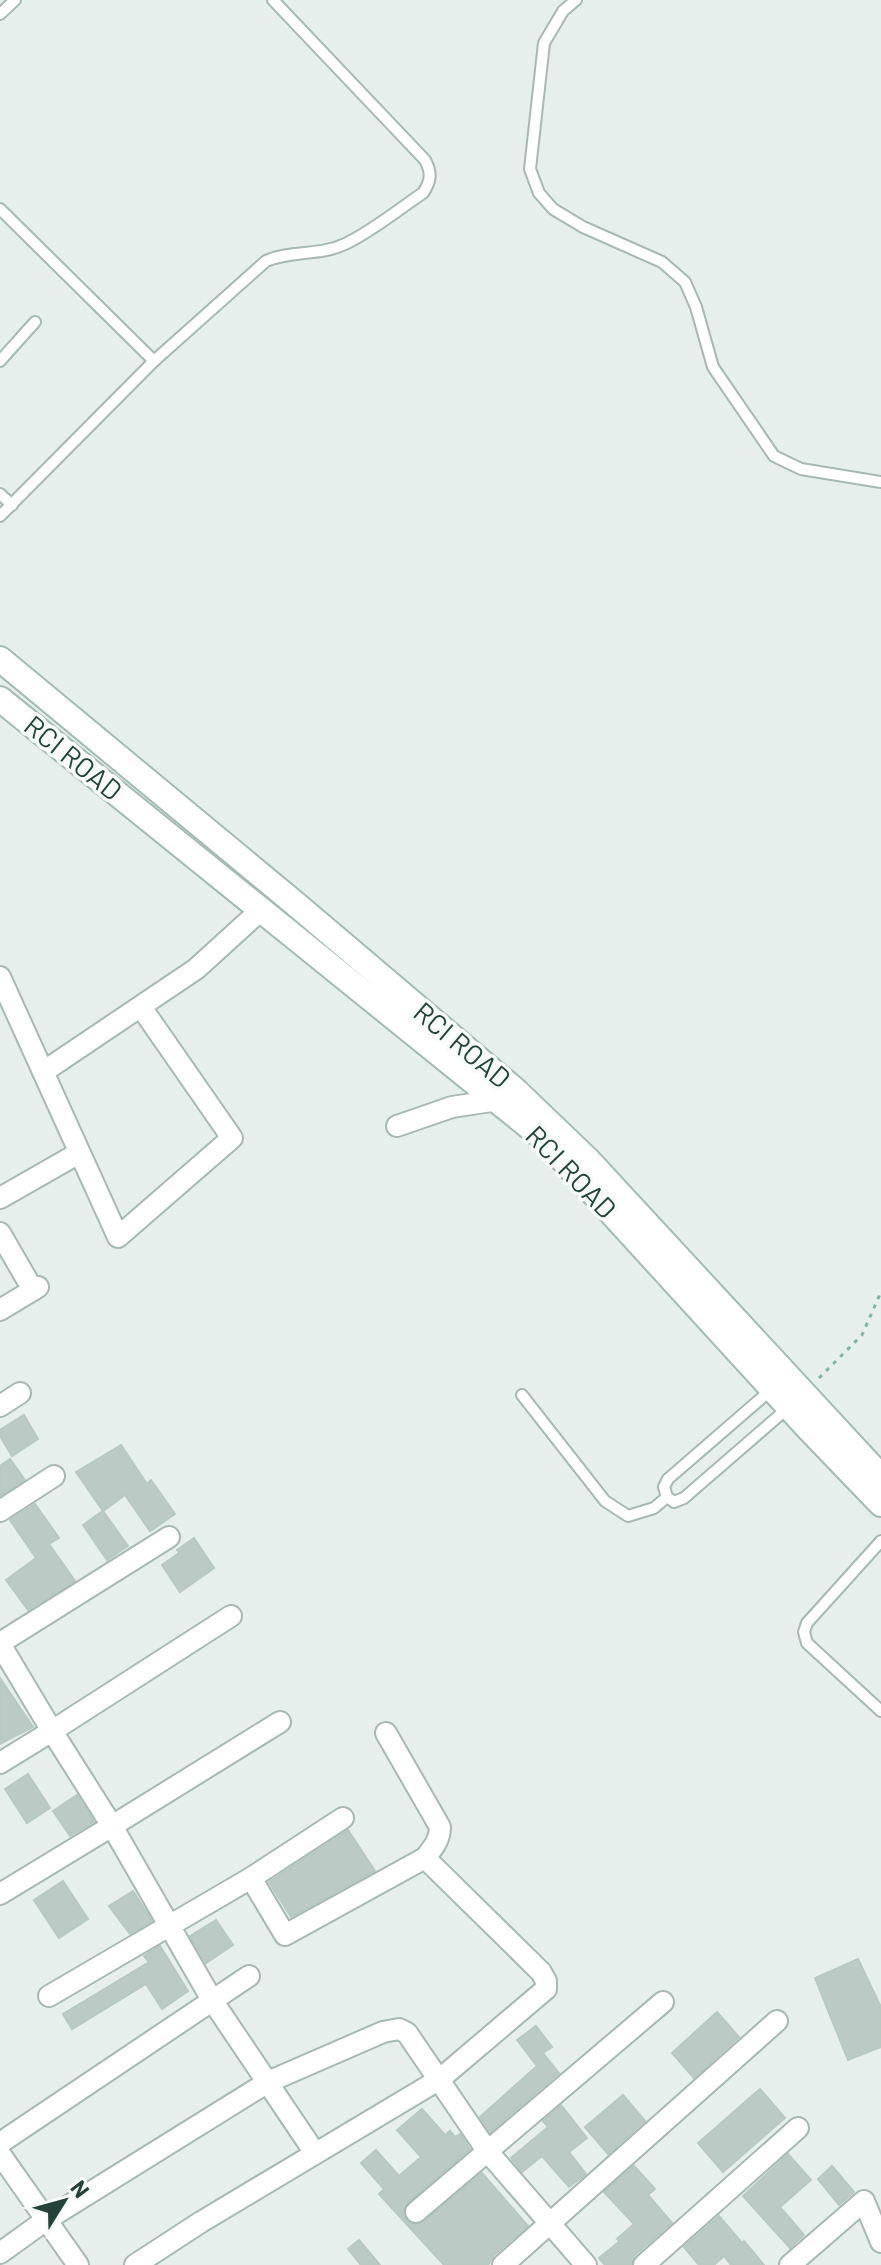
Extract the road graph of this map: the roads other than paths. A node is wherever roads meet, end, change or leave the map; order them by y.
1 (15, 0) edge
2 (273, 0) edge
3 (576, 0) edge
4 (0, 14) edge
5 (0, 209) edge
6 (35, 322) dead end
7 (0, 361) edge
8 (154, 361) junction
9 (881, 482) edge
10 (0, 494) edge
11 (12, 505) junction
12 (0, 516) edge
13 (0, 659) edge
14 (0, 699) edge
15 (217, 839) junction
16 (201, 861) junction
17 (261, 910) junction
18 (0, 977) edge
19 (4, 999) edge
20 (141, 1007) junction
21 (43, 1072) junction
22 (498, 1100) junction
23 (397, 1126) dead end
24 (79, 1153) junction
25 (0, 1198) edge
26 (0, 1233) edge
27 (676, 1270) junction
28 (0, 1310) edge
29 (772, 1389) junction
30 (20, 1393) dead end
31 (522, 1395) dead end
32 (796, 1400) junction
33 (0, 1406) edge
34 (54, 1476) dead end
35 (881, 1477) edge
36 (667, 1497) junction
37 (881, 1504) edge
38 (0, 1511) edge
39 (169, 1537) dead end
40 (881, 1541) edge
41 (231, 1616) dead end
42 (0, 1644) edge
43 (881, 1711) edge
44 (280, 1722) dead end
45 (52, 1731) junction
46 (386, 1733) dead end
47 (0, 1763) edge
48 (343, 1818) dead end
49 (112, 1826) junction
50 (425, 1858) junction
51 (251, 1878) junction
52 (0, 1894) edge
53 (168, 1926) junction
54 (249, 1976) dead end
55 (49, 1996) dead end
56 (212, 2000) junction
57 (663, 2002) dead end
58 (777, 2021) dead end
59 (440, 2079) junction
60 (268, 2082) junction
61 (798, 2128) dead end
62 (0, 2143) edge
63 (488, 2152) junction
64 (315, 2153) junction
65 (0, 2154) edge
66 (416, 2212) dead end
67 (46, 2220) junction
68 (548, 2224) junction
69 (881, 2242) edge
70 (0, 2253) edge
71 (792, 2264) edge
72 (78, 2265) edge
73 (135, 2265) edge
74 (503, 2265) edge
75 (586, 2265) edge
76 (644, 2265) edge

1 - 4 lane
2 - 8 lane
3 - 9 lane
5 - 8 lane
6 - 7 lane
8 - 11 lane
10 - 11 lane
11 - 12 lane
13 - 15 main road, RCI ROAD
14 - 16 main road, RCI ROAD
15 - 16 main road
15 - 27 main road, RCI ROAD
16 - 17 main road, RCI ROAD
17 - 20 street
17 - 22 main road, RCI ROAD
18 - 19 street
19 - 21 street
20 - 21 street
20 - 24 street
21 - 24 street
22 - 23 street
22 - 27 main road, RCI ROAD
24 - 25 street
26 - 28 street
27 - 29 main road, RCI ROAD
27 - 32 main road, RCI ROAD
29 - 32 main road, RCI ROAD
29 - 36 lane
30 - 33 street
31 - 36 lane
32 - 35 main road, RCI ROAD
32 - 36 lane
32 - 37 main road, RCI ROAD
34 - 38 street
39 - 42 street
40 - 43 lane
41 - 45 street
42 - 45 street
44 - 49 street
45 - 47 street
45 - 49 street
46 - 50 street
48 - 51 street
49 - 52 street
49 - 53 street
50 - 51 street
50 - 59 street
51 - 53 street
53 - 55 street
53 - 56 street
54 - 56 street
56 - 60 street
56 - 62 street
57 - 63 street
58 - 68 street
59 - 60 street
59 - 63 street
59 - 64 street
60 - 64 street
60 - 67 street
61 - 76 street
63 - 66 street
63 - 68 street
64 - 73 street
65 - 67 street
67 - 70 street
67 - 72 street
68 - 74 street
68 - 75 street
69 - 71 street

